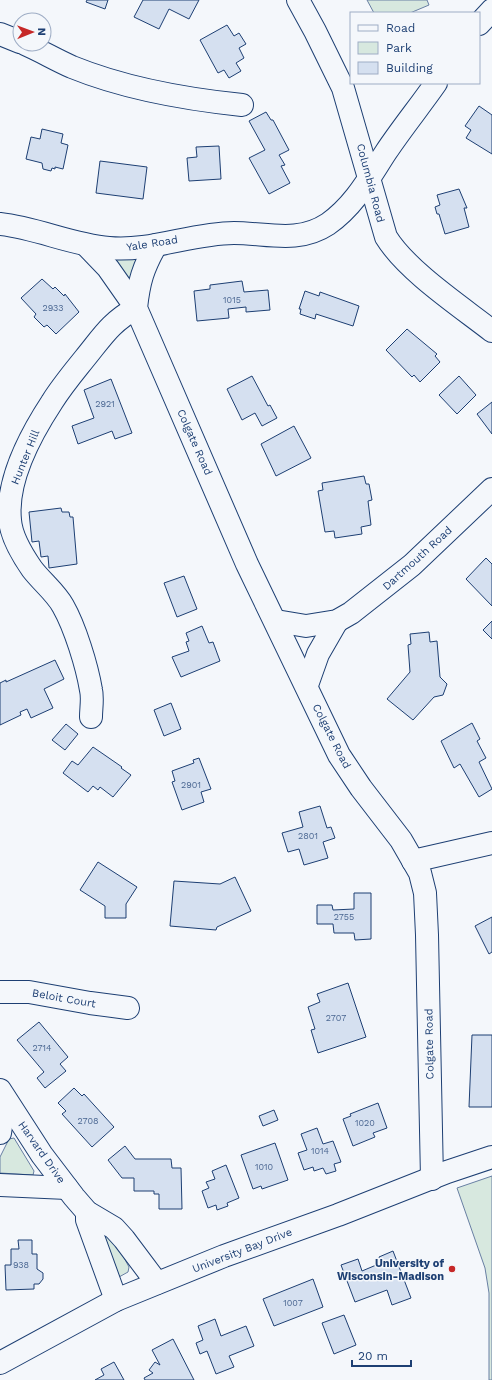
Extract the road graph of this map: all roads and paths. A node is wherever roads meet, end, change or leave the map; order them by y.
1 (298, 0) edge
2 (492, 10) edge
3 (480, 23) edge
4 (0, 34) edge
5 (12, 39) edge
6 (42, 52) edge
7 (435, 84) edge
8 (242, 106) dead end
9 (368, 181) junction
10 (0, 224) edge
11 (86, 245) junction
12 (156, 245) junction
13 (136, 308) junction
14 (492, 331) edge
15 (492, 488) edge
16 (337, 621) junction
17 (276, 622) junction
18 (307, 685) junction
19 (91, 717) dead end
20 (492, 843) edge
21 (413, 861) junction
22 (0, 992) edge
23 (128, 1008) dead end
24 (3, 1094) edge
25 (0, 1133) edge
26 (492, 1157) edge
27 (432, 1179) junction
28 (0, 1185) edge
29 (67, 1188) junction
30 (87, 1212) junction
31 (158, 1283) junction
32 (116, 1300) junction
33 (0, 1363) edge

1 - 9 street, Columbia Road
2 - 3 street
4 - 5 street
6 - 8 street
7 - 9 street, Yale Road
9 - 12 street, Yale Road
9 - 14 street, Columbia Road
10 - 11 street, Yale Road
11 - 12 street, Yale Road
11 - 13 street, Colgate Road
12 - 13 street
13 - 17 street, Colgate Road
13 - 19 street, Hunter Hill
15 - 16 street, Dartmouth Road
16 - 17 street, Dartmouth Road
16 - 18 street, Dartmouth Road
17 - 18 street, Colgate Road
18 - 21 street, Colgate Road
20 - 21 street
21 - 27 street, Colgate Road
22 - 23 street, Beloit Court
24 - 25 street
24 - 29 street, Harvard Drive
26 - 27 street, University Bay Drive
27 - 31 street, University Bay Drive
28 - 29 street
29 - 30 street, Harvard Drive
30 - 31 street, Harvard Drive
30 - 32 street, Harvard Drive
31 - 32 street, University Bay Drive
32 - 33 street, University Bay Drive

